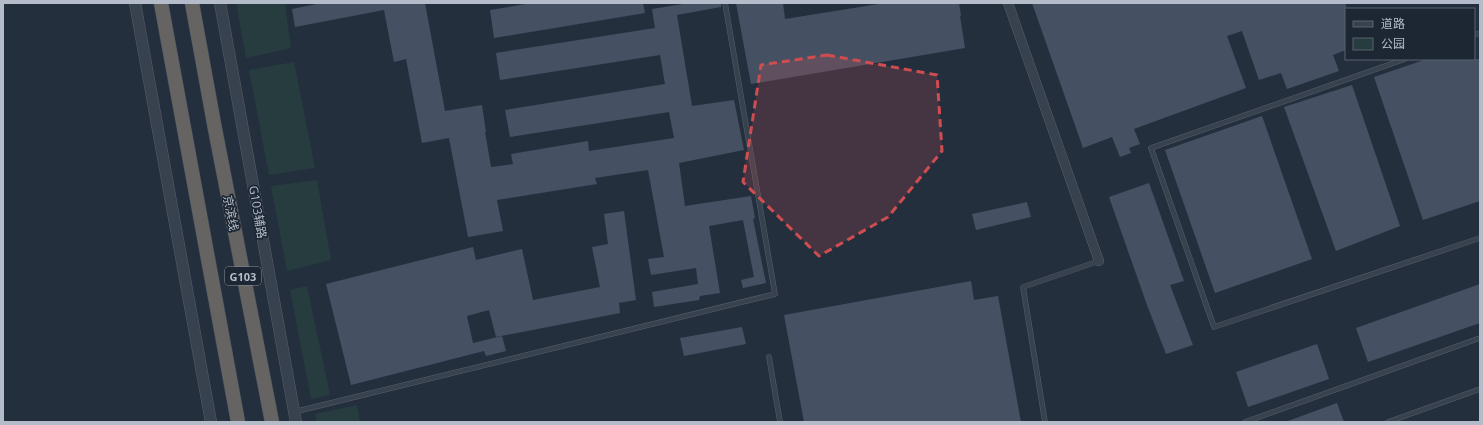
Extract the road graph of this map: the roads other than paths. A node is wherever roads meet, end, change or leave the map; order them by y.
1 (134, 3) edge
2 (161, 3) edge
3 (192, 3) edge
4 (220, 3) edge
5 (725, 3) edge
6 (1008, 3) edge
7 (1402, 60) edge
8 (1480, 238) edge
9 (1099, 262) joint
10 (1480, 338) edge
11 (769, 357) dead end
12 (1480, 389) edge
13 (295, 417) edge
14 (211, 422) edge
15 (238, 422) edge
16 (272, 422) edge
17 (780, 422) edge
18 (1045, 422) edge
19 (1245, 422) edge
20 (1388, 422) edge

1 - 14 street
2 - 15 highway, G103
3 - 16 highway, 京滨线 / G103
4 - 13 street, G103辅路
5 - 13 lane
6 - 9 street
7 - 8 lane
9 - 18 lane
10 - 19 lane
11 - 17 lane
12 - 20 lane

